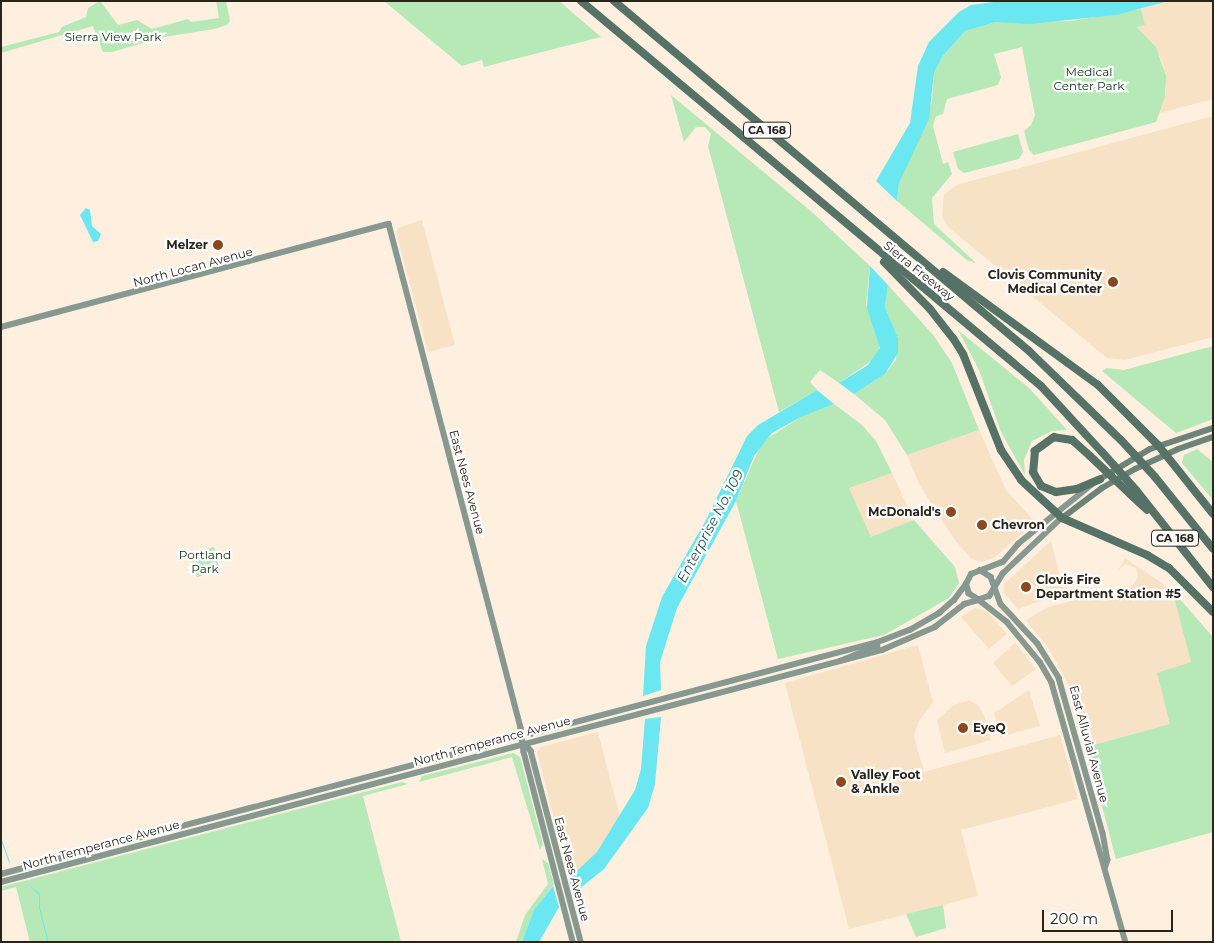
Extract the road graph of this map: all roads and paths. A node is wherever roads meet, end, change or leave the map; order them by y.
1 (580, 1) edge
2 (614, 1) edge
3 (389, 224) joint
4 (868, 243) junction
5 (920, 258) junction
6 (1, 327) edge
7 (1213, 428) edge
8 (1213, 438) edge
9 (1158, 445) junction
10 (1166, 454) junction
11 (1100, 479) junction
12 (1133, 492) junction
13 (1213, 514) edge
14 (1059, 516) junction
15 (1213, 549) edge
16 (980, 570) junction
17 (966, 584) junction
18 (1213, 587) edge
19 (995, 589) junction
20 (979, 600) junction
21 (1213, 612) edge
22 (890, 638) junction
23 (840, 662) junction
24 (523, 736) junction
25 (525, 744) junction
26 (1106, 866) junction
27 (1, 874) edge
28 (1, 882) edge
29 (573, 942) edge
30 (581, 942) edge
31 (1126, 942) edge

1 - 4 highway, Sierra Freeway / CA 168
2 - 5 highway, Sierra Freeway / CA 168
3 - 6 main road, North Locan Avenue
3 - 24 main road, East Nees Avenue
4 - 12 highway, Sierra Freeway / CA 168, bridge
4 - 14 highway
5 - 9 highway
5 - 15 highway, Sierra Freeway / CA 168, bridge
7 - 9 main road
8 - 10 main road
9 - 10 highway
9 - 11 main road
10 - 13 highway
10 - 14 main road
11 - 12 highway, bridge
11 - 14 main road
12 - 18 highway, CA 168
14 - 16 main road
14 - 19 main road
14 - 21 highway
16 - 17 main road
16 - 19 main road
17 - 20 main road
17 - 22 main road, North Temperance Avenue
19 - 20 main road
19 - 26 main road, East Alluvial Avenue
20 - 23 main road, North Temperance Avenue
20 - 26 main road, East Alluvial Avenue
22 - 23 main road
22 - 24 main road, North Temperance Avenue
23 - 25 main road, North Temperance Avenue
24 - 25 main road, East Nees Avenue
24 - 27 main road, North Temperance Avenue
25 - 28 main road, North Temperance Avenue
25 - 29 main road, East Nees Avenue
25 - 30 main road, East Nees Avenue
26 - 31 main road, East Alluvial Avenue

